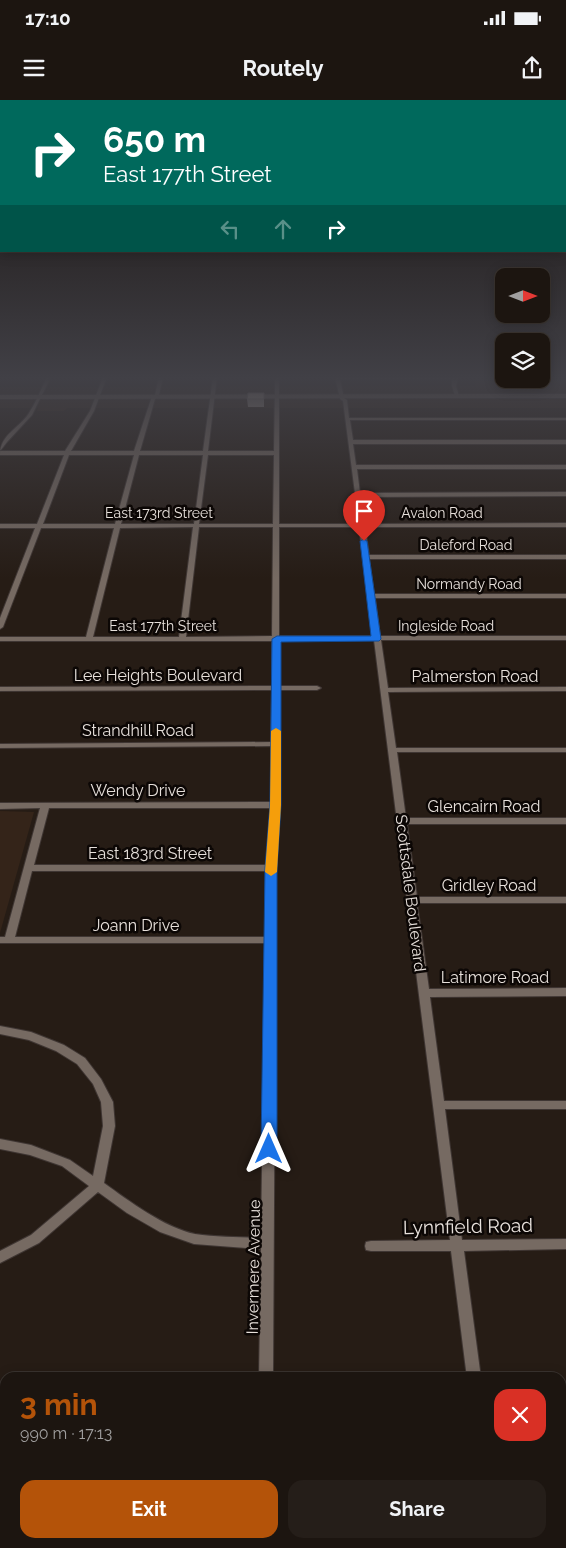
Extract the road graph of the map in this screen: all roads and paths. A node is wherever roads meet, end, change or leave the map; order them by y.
1 (72, 445) edge
2 (139, 445) edge
3 (205, 445) edge
4 (277, 445) edge
5 (350, 445) edge
6 (0, 452) edge
7 (67, 453) junction
8 (136, 453) junction
9 (204, 453) junction
10 (277, 453) junction
11 (353, 467) junction
12 (566, 467) edge
13 (566, 494) edge
14 (358, 495) junction
15 (276, 525) junction
16 (317, 525) joint
17 (361, 525) junction
18 (566, 525) edge
19 (0, 526) edge
20 (39, 526) junction
21 (117, 526) junction
22 (196, 526) junction
23 (366, 557) junction
24 (566, 557) edge
25 (371, 596) junction
26 (566, 596) edge
27 (0, 627) edge
28 (89, 638) junction
29 (182, 638) junction
30 (566, 638) edge
31 (0, 639) edge
32 (277, 639) junction
33 (326, 639) joint
34 (376, 639) junction
35 (276, 688) junction
36 (317, 688) dead end
37 (0, 689) edge
38 (566, 689) edge
39 (384, 690) junction
40 (276, 744) junction
41 (0, 746) edge
42 (392, 750) junction
43 (566, 750) edge
44 (275, 805) junction
45 (0, 806) edge
46 (45, 806) junction
47 (402, 821) junction
48 (566, 821) edge
49 (28, 868) junction
50 (271, 868) junction
51 (412, 900) junction
52 (566, 900) edge
53 (5, 940) edge
54 (271, 940) junction
55 (423, 992) junction
56 (566, 992) edge
57 (0, 1030) edge
58 (438, 1105) junction
59 (566, 1105) edge
60 (0, 1144) edge
61 (98, 1186) junction
62 (268, 1244) junction
63 (456, 1244) junction
64 (566, 1244) edge
65 (371, 1246) dead end
66 (0, 1257) edge
67 (266, 1372) edge
68 (473, 1372) edge

1 - 7 street
2 - 8 street
3 - 9 street
4 - 10 street, Invermere Avenue
5 - 11 street, Scottsdale Boulevard
6 - 7 street
7 - 8 street
7 - 20 street
8 - 9 street
8 - 21 street
9 - 10 street
9 - 22 street
10 - 15 street, Invermere Avenue
11 - 12 street
11 - 14 street, Scottsdale Boulevard
13 - 14 street
14 - 17 street, Scottsdale Boulevard
15 - 16 street, East 173rd Street
15 - 22 street, East 173rd Street
15 - 32 street, Invermere Avenue
16 - 17 street, Avalon Road
17 - 18 street, Avalon Road
17 - 23 street, Scottsdale Boulevard
19 - 20 street, East 173rd Street
20 - 21 street, East 173rd Street
20 - 27 street
21 - 22 street, East 173rd Street
21 - 28 street
22 - 29 street
23 - 24 street, Daleford Road
23 - 25 street, Scottsdale Boulevard
25 - 26 street, Normandy Road
25 - 34 street, Scottsdale Boulevard
28 - 29 street, East 177th Street
28 - 31 street, East 177th Street
29 - 32 street, East 177th Street
30 - 34 street, Ingleside Road
32 - 33 street, East 177th Street
32 - 35 street, Invermere Avenue
33 - 34 street, Ingleside Road
34 - 39 street, Scottsdale Boulevard
35 - 36 street, Lee Heights Boulevard
35 - 37 street, Lee Heights Boulevard
35 - 40 street, Invermere Avenue
38 - 39 street, Palmerston Road
39 - 42 street, Scottsdale Boulevard
40 - 41 street, Strandhill Road
40 - 44 street, Invermere Avenue
42 - 43 street
42 - 47 street, Scottsdale Boulevard
44 - 46 street, Wendy Drive
44 - 50 street, Invermere Avenue
45 - 46 street, Wendy Drive
46 - 49 street
47 - 48 street, Glencairn Road
47 - 51 street, Scottsdale Boulevard
49 - 50 street, East 183rd Street
49 - 53 street
50 - 54 street, Invermere Avenue
51 - 52 street, Gridley Road
51 - 55 street, Scottsdale Boulevard
53 - 54 street, Joann Drive
54 - 62 street, Invermere Avenue
55 - 56 street, Latimore Road
55 - 58 street, Scottsdale Boulevard
57 - 61 street
58 - 59 street
58 - 63 street, Scottsdale Boulevard
60 - 61 street
61 - 62 street
61 - 66 street
62 - 67 street, Invermere Avenue
63 - 64 street, Lynnfield Road
63 - 65 street, Lynnfield Road
63 - 68 street, Scottsdale Boulevard

